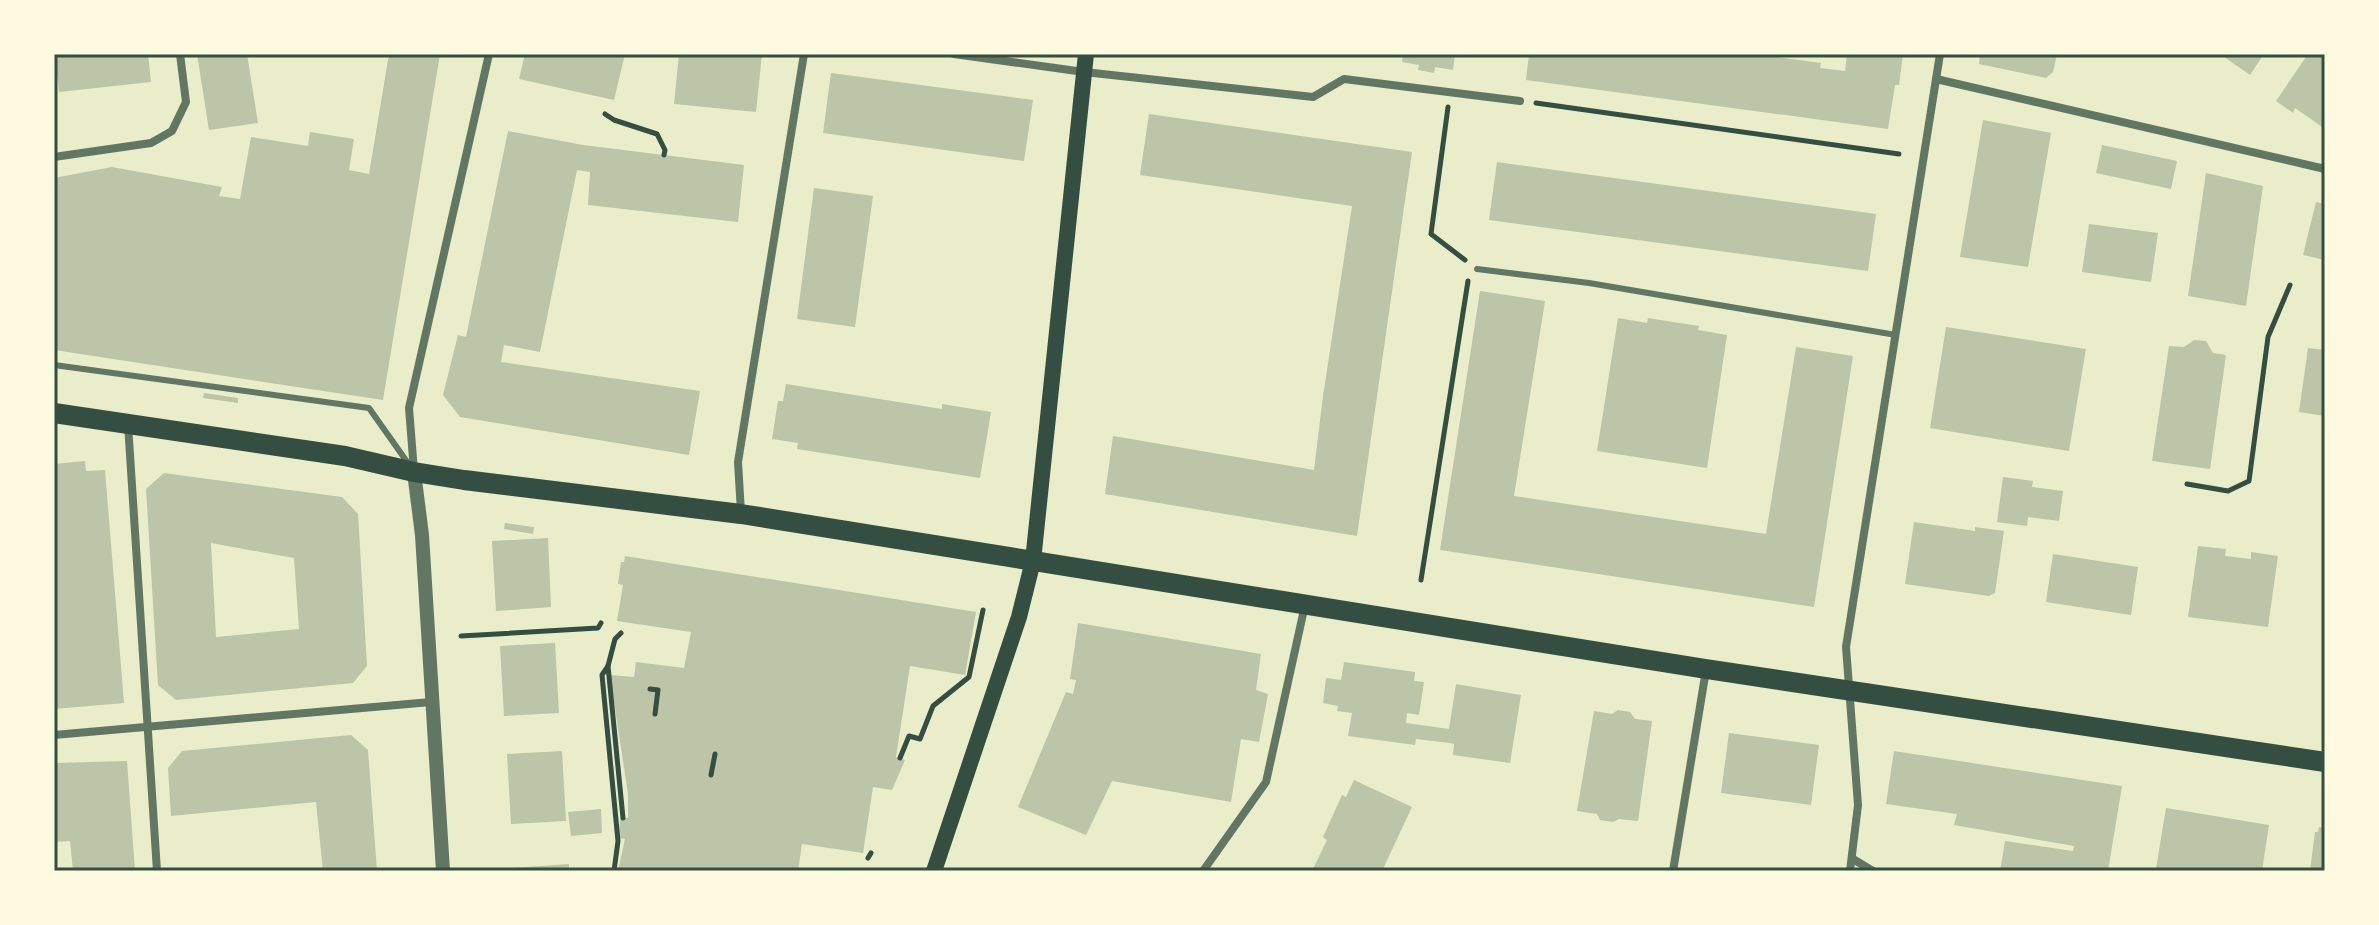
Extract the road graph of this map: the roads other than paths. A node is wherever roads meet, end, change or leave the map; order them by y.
1 (180, 54) edge
2 (489, 54) edge
3 (804, 54) edge
4 (954, 54) edge
5 (1086, 54) edge
6 (1940, 54) edge
7 (1084, 72) junction
8 (1936, 79) junction
9 (1520, 101) road end
10 (54, 157) edge
11 (2325, 169) edge
12 (1477, 269) road end
13 (1896, 335) junction
14 (54, 365) edge
15 (54, 413) edge
16 (128, 424) junction
17 (414, 472) junction
18 (741, 514) junction
19 (1033, 561) junction
20 (1305, 604) junction
21 (1706, 669) junction
22 (1851, 690) junction
23 (431, 702) junction
24 (145, 726) junction
25 (54, 735) edge
26 (2325, 762) edge
27 (1853, 859) junction
28 (157, 871) edge
29 (443, 871) edge
30 (934, 871) edge
31 (1203, 871) edge
32 (1673, 871) edge
33 (1850, 871) edge
34 (1873, 871) edge

1 - 10 street
2 - 17 street
3 - 18 street
4 - 7 street
5 - 7 main road
6 - 8 street
7 - 9 street
7 - 19 main road
8 - 11 street
8 - 13 street
12 - 13 lane
13 - 22 street
14 - 17 lane
15 - 16 main road
16 - 17 main road
16 - 24 street
17 - 18 main road
17 - 23 street
18 - 19 main road
19 - 20 main road
19 - 30 main road
20 - 21 main road
20 - 31 street
21 - 22 main road
21 - 32 street
22 - 26 main road
22 - 27 street
23 - 24 street
23 - 29 street
24 - 25 street
24 - 28 street
27 - 33 street
27 - 34 street

